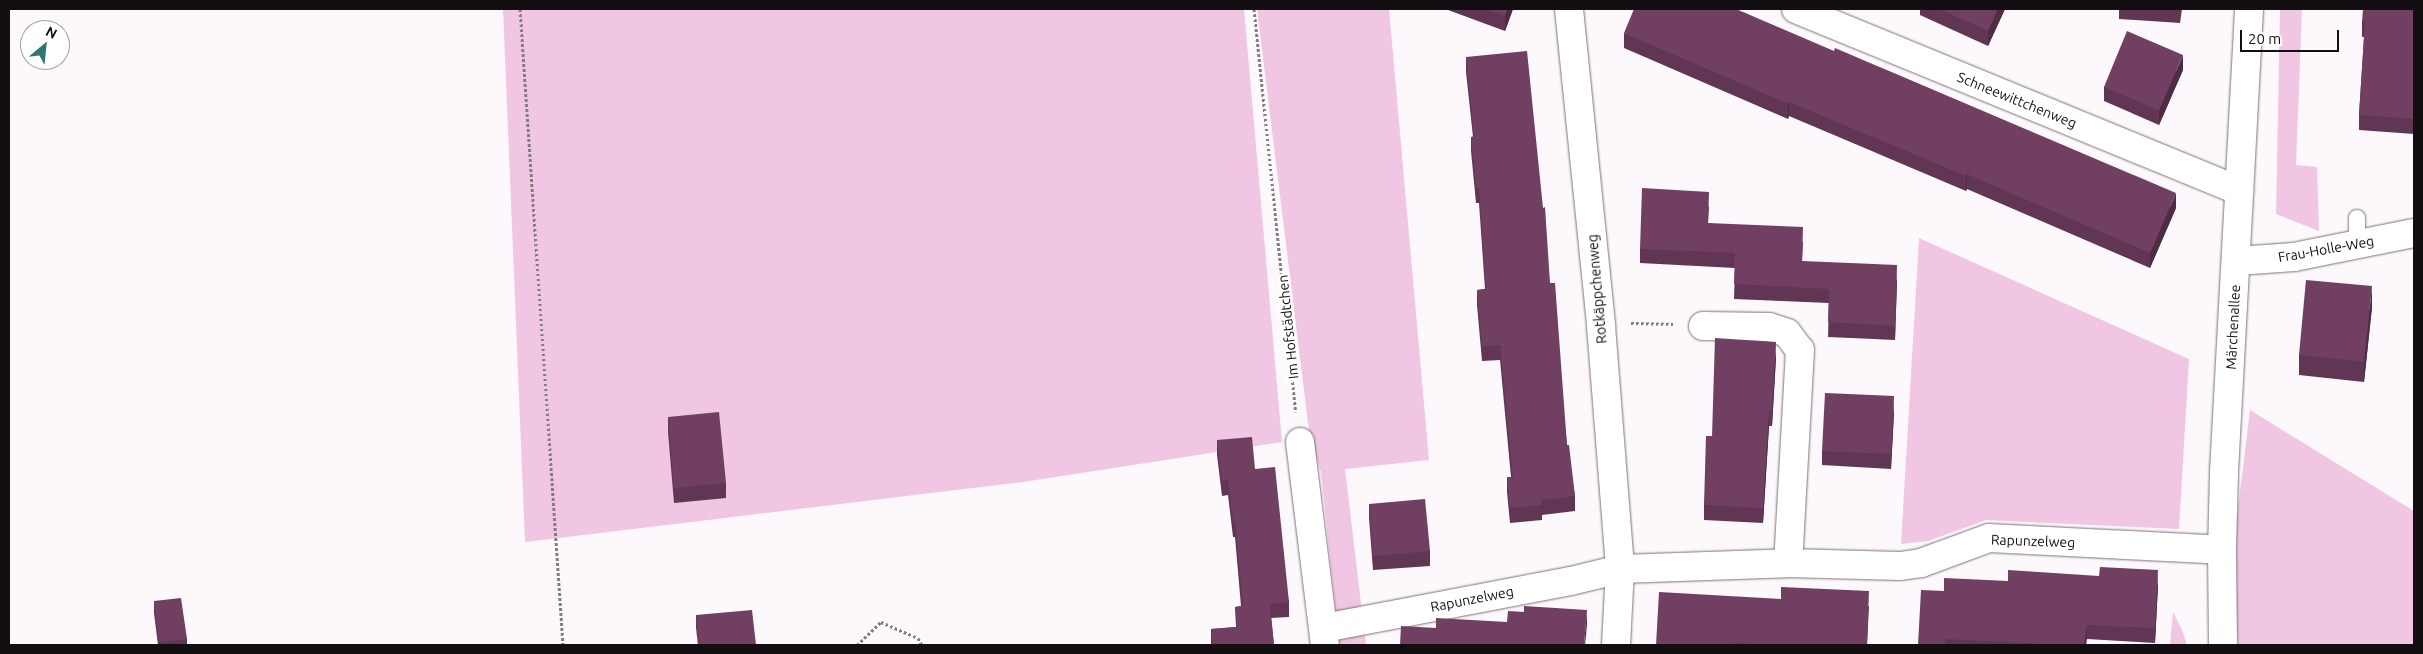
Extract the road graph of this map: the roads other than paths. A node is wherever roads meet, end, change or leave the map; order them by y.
1 (1569, 9) edge
2 (1796, 9) edge
3 (2249, 9) edge
4 (2239, 191) junction
5 (2414, 233) edge
6 (2237, 261) junction
7 (1703, 326) road end
8 (1300, 442) road end
9 (2222, 550) junction
10 (1788, 563) junction
11 (1620, 569) junction
12 (1325, 637) edge
13 (1616, 645) edge
14 (2223, 645) edge

1 - 11 street, Rotkäppchenweg
2 - 4 street, Schneewittchenweg
3 - 4 street, Märchenallee
4 - 6 street, Märchenallee
5 - 6 street, Frau-Holle-Weg
6 - 9 street, Märchenallee
7 - 10 street
8 - 12 street
9 - 10 street, Rapunzelweg
9 - 14 street, Märchenallee
10 - 11 street, Rapunzelweg
11 - 12 street, Rapunzelweg
11 - 13 street

